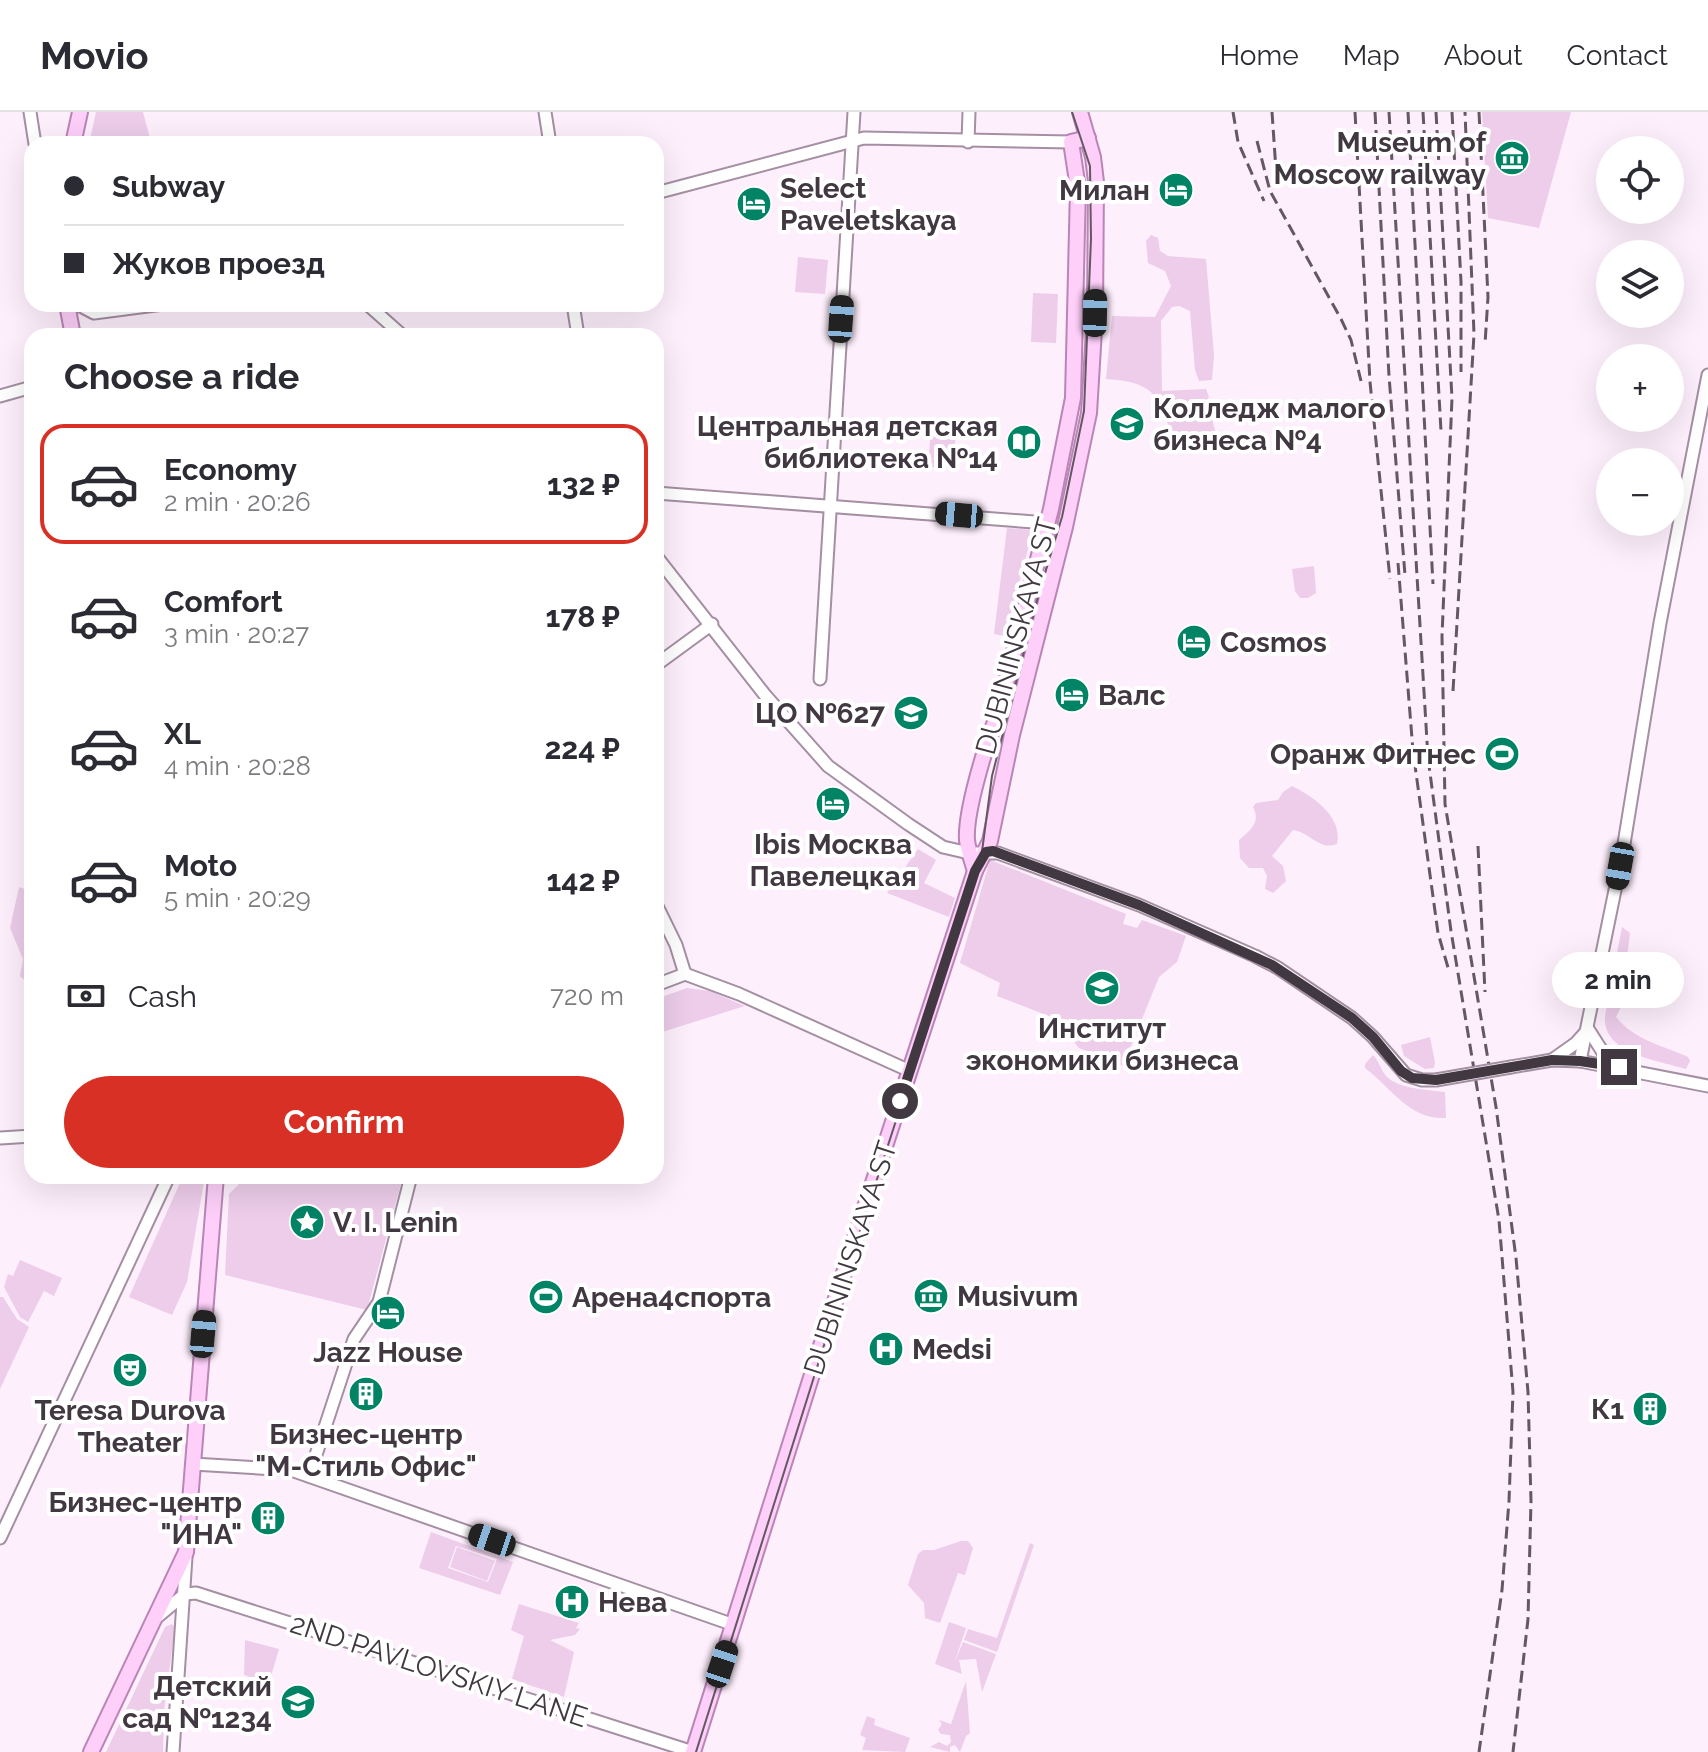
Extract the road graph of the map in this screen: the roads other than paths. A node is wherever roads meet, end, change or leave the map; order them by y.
1 (30, 112) edge
2 (80, 112) edge
3 (545, 112) edge
4 (854, 112) edge
5 (969, 112) edge
6 (1080, 112) edge
7 (34, 136) edge
8 (75, 136) edge
9 (549, 136) edge
10 (1088, 138) junction
11 (853, 140) junction
12 (968, 142) junction
13 (1071, 142) junction
14 (664, 191) edge
15 (376, 312) edge
16 (394, 328) edge
17 (1708, 375) edge
18 (24, 389) edge
19 (0, 396) edge
20 (664, 494) edge
21 (829, 505) junction
22 (1047, 523) junction
23 (664, 566) edge
24 (712, 624) junction
25 (664, 659) edge
26 (820, 679) dead end
27 (989, 852) junction
28 (969, 853) junction
29 (975, 871) junction
30 (664, 920) edge
31 (685, 974) junction
32 (664, 982) edge
33 (1588, 1029) junction
34 (1552, 1060) junction
35 (1580, 1061) junction
36 (1619, 1067) junction
37 (910, 1071) junction
38 (1708, 1086) edge
39 (24, 1136) edge
40 (0, 1138) edge
41 (165, 1184) edge
42 (215, 1184) edge
43 (409, 1184) edge
44 (193, 1464) junction
45 (309, 1476) junction
46 (0, 1538) edge
47 (186, 1552) junction
48 (185, 1594) junction
49 (155, 1618) junction
50 (734, 1625) junction
51 (182, 1627) junction
52 (91, 1752) edge
53 (173, 1752) edge
54 (693, 1752) edge

1 - 7 street
2 - 8 main road
3 - 9 street
4 - 11 street
5 - 12 street
6 - 10 main road
10 - 13 main road
10 - 27 main road
11 - 12 street
11 - 14 street
11 - 21 street
12 - 13 street
13 - 22 main road, DUBININSKAYA ST
15 - 16 street
17 - 33 street
18 - 19 street
20 - 21 street
21 - 22 street
21 - 26 street
22 - 28 main road, DUBININSKAYA ST
23 - 24 street
24 - 25 street
24 - 28 street
27 - 28 street
27 - 29 main road
27 - 34 street, bridge
28 - 29 main road, DUBININSKAYA ST
29 - 37 main road, DUBININSKAYA ST
30 - 31 street
31 - 32 street
31 - 37 street
33 - 34 street
33 - 35 street
33 - 36 street
34 - 35 street
35 - 36 street
36 - 38 street
37 - 50 main road, DUBININSKAYA ST
39 - 40 street
41 - 46 street
42 - 44 main road
43 - 45 street
44 - 45 street
44 - 47 main road
45 - 50 street
47 - 48 street
47 - 49 main road
48 - 49 street
48 - 51 street
48 - 54 street, 2ND PAVLOVSKIY LANE
49 - 51 street
49 - 52 main road
50 - 54 main road, DUBININSKAYA ST
51 - 53 street

